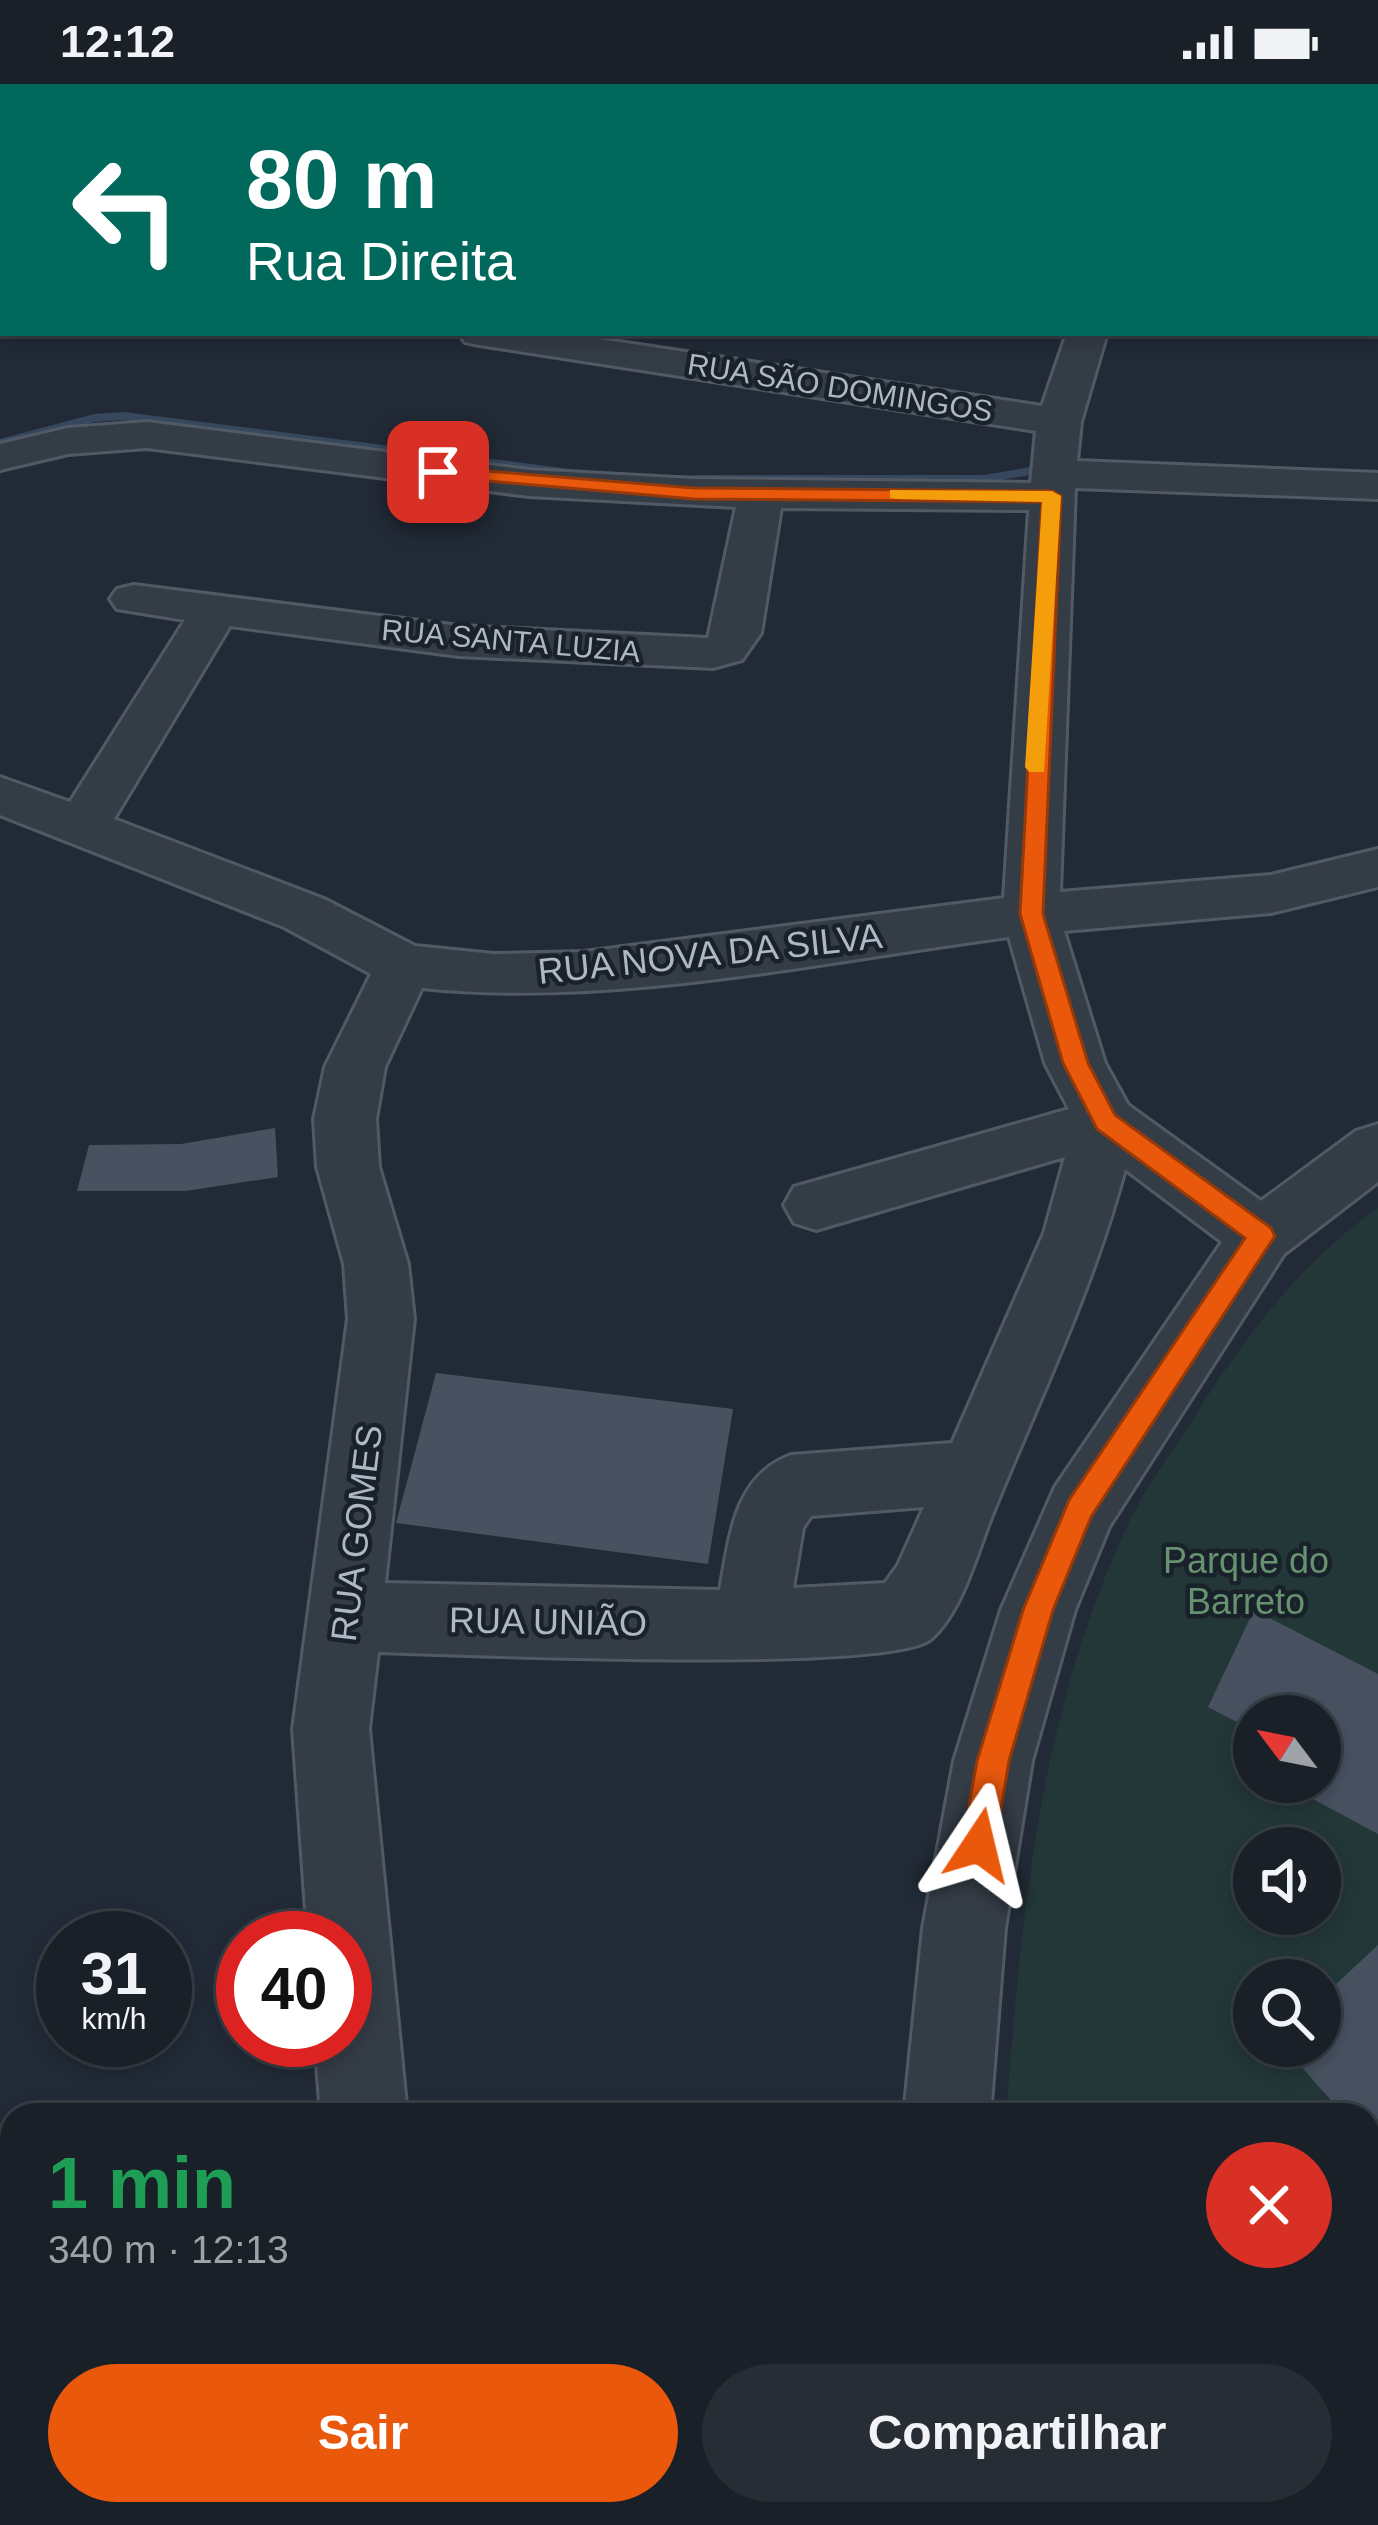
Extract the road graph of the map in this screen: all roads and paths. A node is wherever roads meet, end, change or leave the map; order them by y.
1 (492, 336) edge
2 (1086, 336) edge
3 (0, 457) edge
4 (1055, 463) junction
5 (1378, 486) edge
6 (760, 491) junction
7 (134, 599) dead end
8 (215, 611) junction
9 (0, 795) edge
10 (83, 825) junction
11 (1378, 868) edge
12 (1031, 914) junction
13 (404, 966) junction
14 (1106, 1122) junction
15 (1378, 1148) edge
16 (816, 1205) dead end
17 (1262, 1236) junction
18 (976, 1472) junction
19 (346, 1617) junction
20 (750, 1625) junction
21 (363, 2103) edge
22 (948, 2103) edge

1 - 4 street, RUA SÃO DOMINGOS
2 - 4 street
3 - 6 street
4 - 5 street
4 - 6 street
4 - 12 street
6 - 8 street, RUA SANTA LUZIA
7 - 8 street, RUA SANTA LUZIA
8 - 10 street
9 - 10 street, RUA NOVA DA SILVA
10 - 13 street, RUA NOVA DA SILVA
11 - 12 street, RUA NOVA DA SILVA
12 - 13 street, RUA NOVA DA SILVA
12 - 14 street
13 - 19 street, RUA GOMES
14 - 16 street
14 - 17 street
14 - 18 street, RUA UNIÃO
15 - 17 street
17 - 22 street
18 - 20 street, RUA UNIÃO
18 - 20 street
19 - 20 street, RUA UNIÃO
19 - 21 street, RUA GOMES

